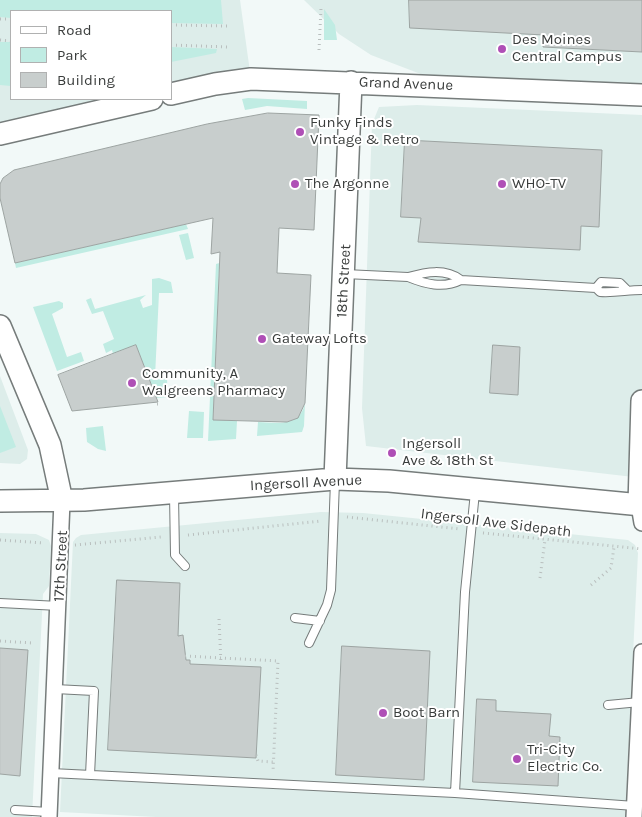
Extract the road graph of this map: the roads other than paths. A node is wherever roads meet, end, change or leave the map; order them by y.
1 (351, 82) junction
2 (172, 94) edge
3 (642, 95) edge
4 (148, 100) edge
5 (0, 134) edge
6 (344, 274) junction
7 (408, 277) junction
8 (461, 280) junction
9 (642, 290) edge
10 (0, 326) edge
11 (642, 401) edge
12 (335, 479) junction
13 (475, 490) junction
14 (174, 492) junction
15 (0, 501) edge
16 (62, 501) junction
17 (641, 511) edge
18 (185, 566) dead end
19 (0, 603) edge
20 (59, 606) junction
21 (295, 618) dead end
22 (320, 621) junction
23 (309, 643) dead end
24 (642, 652) edge
25 (55, 689) junction
26 (641, 702) edge
27 (608, 705) dead end
28 (51, 773) junction
29 (90, 775) junction
30 (455, 793) junction
31 (15, 810) dead end
32 (634, 811) edge
33 (49, 814) edge

1 - 2 main road, Grand Avenue
1 - 3 main road, Grand Avenue
1 - 6 main road, 18th Street
4 - 5 main road
6 - 7 lane
6 - 12 main road, 18th Street
7 - 8 lane
7 - 8 lane
8 - 9 lane
10 - 16 main road, 17th Street
11 - 17 main road
12 - 13 main road, Ingersoll Avenue
12 - 14 main road, Ingersoll Avenue
12 - 22 lane
13 - 17 main road, Ingersoll Avenue
13 - 30 lane
14 - 16 main road, Ingersoll Avenue
14 - 18 lane
15 - 16 main road, Ingersoll Avenue
16 - 20 street, 17th Street
19 - 20 lane
20 - 25 street, 17th Street
21 - 22 lane
22 - 23 lane
24 - 26 street
25 - 28 street, 17th Street
25 - 29 lane
26 - 27 lane
26 - 32 street
28 - 29 lane
28 - 33 street, 17th Street
29 - 30 lane
30 - 32 lane
31 - 33 lane

